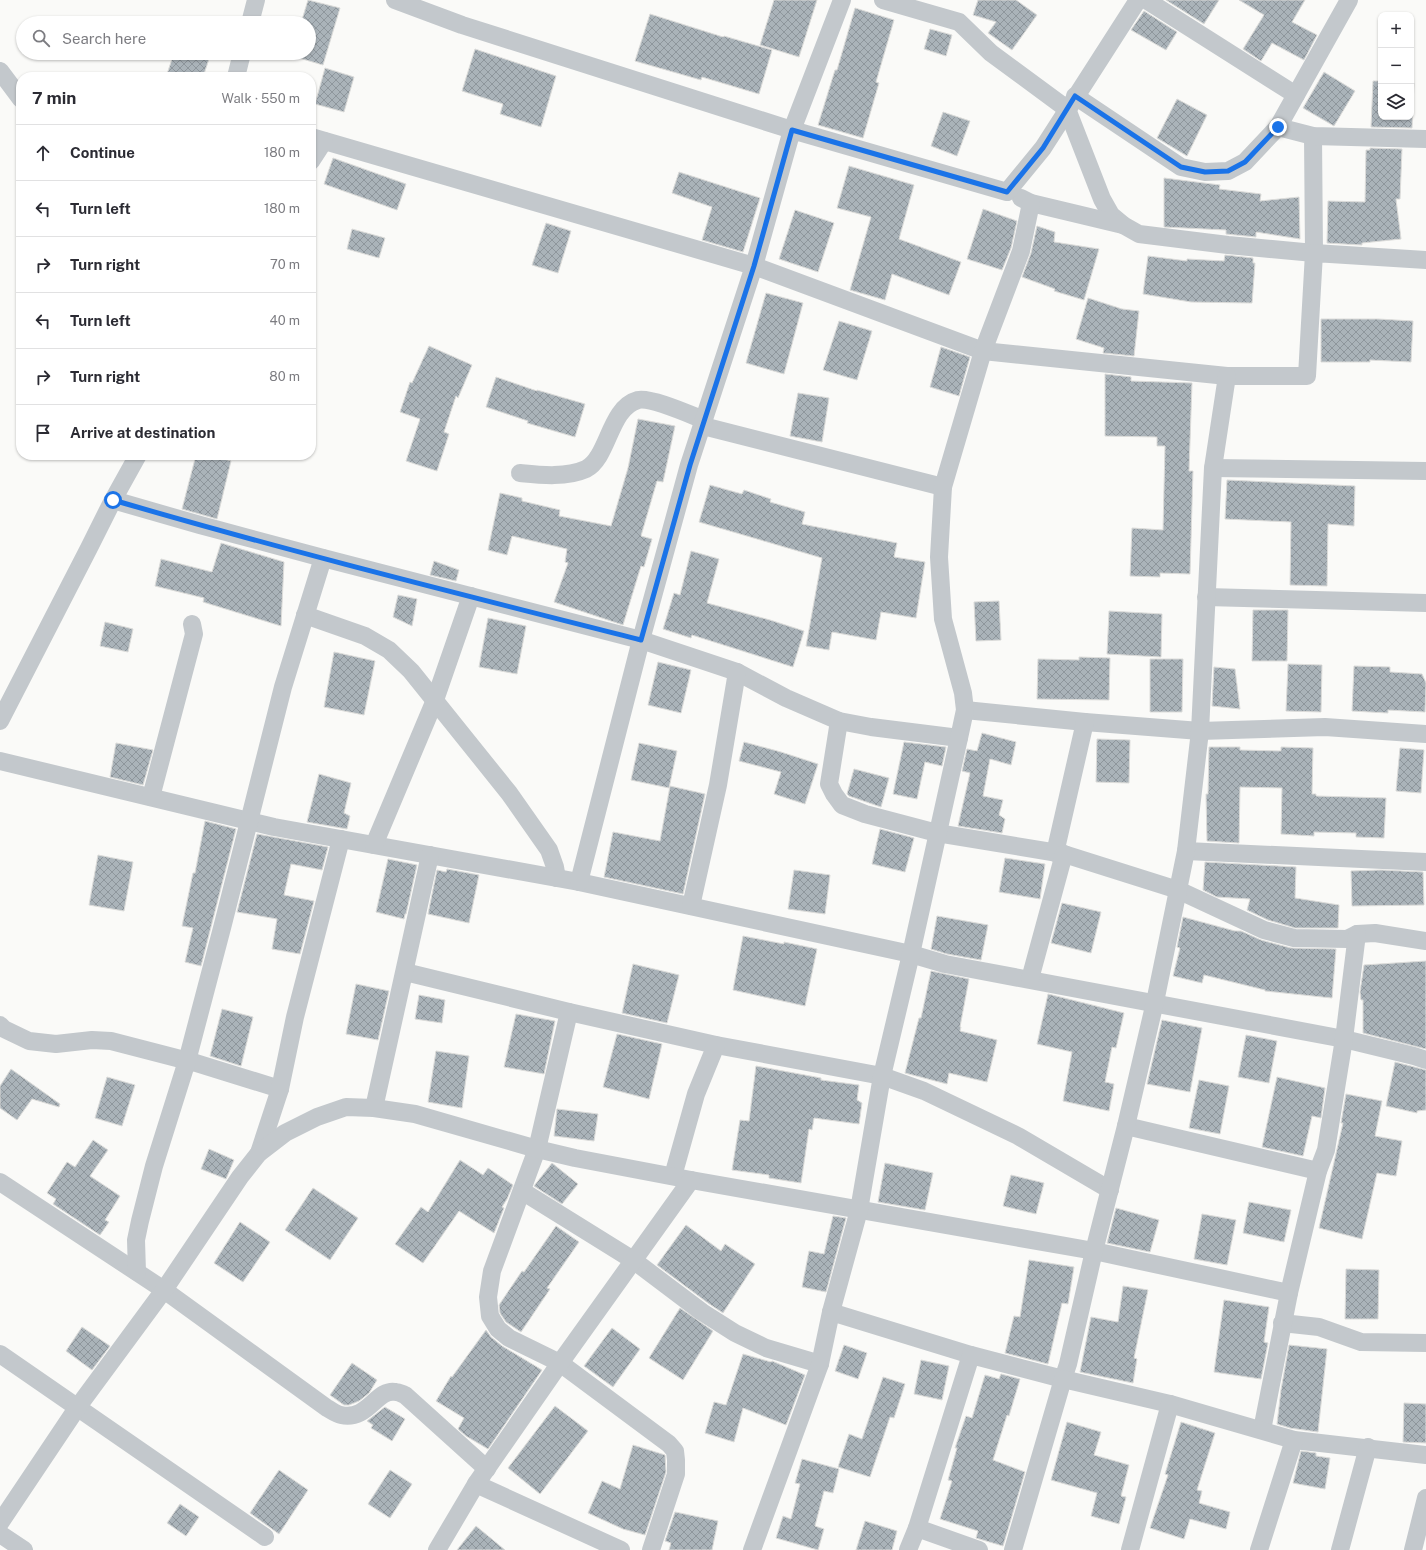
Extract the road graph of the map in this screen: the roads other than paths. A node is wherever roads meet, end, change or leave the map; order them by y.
1 (256, 0) edge
2 (395, 0) edge
3 (842, 0) edge
4 (883, 0) edge
5 (1138, 0) edge
6 (1146, 0) edge
7 (1349, 0) edge
8 (252, 16) edge
9 (240, 60) edge
10 (0, 71) edge
11 (237, 72) edge
12 (16, 92) edge
13 (1296, 95) junction
14 (1071, 102) junction
15 (1278, 127) junction
16 (792, 130) junction
17 (1313, 136) junction
18 (318, 139) edge
19 (1426, 139) edge
20 (1007, 192) junction
21 (1031, 203) junction
22 (1123, 225) junction
23 (1314, 253) junction
24 (1426, 260) edge
25 (754, 266) junction
26 (983, 351) junction
27 (1227, 376) junction
28 (704, 423) junction
29 (135, 460) edge
30 (1213, 468) junction
31 (1426, 471) edge
32 (520, 473) dead end
33 (943, 488) junction
34 (113, 500) junction
35 (323, 558) junction
36 (471, 596) junction
37 (1206, 597) junction
38 (1426, 603) edge
39 (305, 615) junction
40 (192, 624) dead end
41 (641, 640) junction
42 (737, 672) junction
43 (435, 700) junction
44 (964, 710) junction
45 (0, 721) edge
46 (839, 721) junction
47 (1085, 722) junction
48 (1200, 731) junction
49 (1426, 734) edge
50 (959, 738) junction
51 (0, 761) edge
52 (151, 797) junction
53 (248, 821) junction
54 (937, 833) junction
55 (341, 839) junction
56 (374, 845) junction
57 (1186, 851) junction
58 (1060, 853) junction
59 (430, 855) junction
60 (1426, 862) edge
61 (556, 878) junction
62 (579, 882) junction
63 (1178, 890) junction
64 (691, 906) junction
65 (1357, 934) junction
66 (1426, 941) edge
67 (911, 954) junction
68 (405, 972) junction
69 (1030, 979) junction
70 (1155, 1002) junction
71 (569, 1012) junction
72 (1, 1030) edge
73 (1344, 1039) junction
74 (716, 1045) junction
75 (1426, 1060) edge
76 (187, 1061) junction
77 (882, 1076) junction
78 (280, 1089) junction
79 (374, 1108) junction
80 (1126, 1126) junction
81 (537, 1149) junction
82 (259, 1153) junction
83 (1318, 1171) junction
84 (673, 1176) junction
85 (691, 1180) junction
86 (0, 1182) edge
87 (1110, 1190) junction
88 (522, 1191) junction
89 (859, 1210) junction
90 (1094, 1251) junction
91 (634, 1260) junction
92 (137, 1272) junction
93 (164, 1290) junction
94 (1289, 1293) junction
95 (831, 1312) junction
96 (1282, 1323) junction
97 (1426, 1343) edge
98 (0, 1354) edge
99 (971, 1355) junction
100 (560, 1363) junction
101 (820, 1364) junction
102 (1063, 1379) junction
103 (1170, 1404) junction
104 (77, 1408) junction
105 (1262, 1430) junction
106 (1294, 1440) junction
107 (1368, 1447) junction
108 (1426, 1455) edge
109 (487, 1469) junction
110 (476, 1484) junction
111 (1426, 1498) edge
112 (0, 1523) edge
113 (917, 1528) junction
114 (0, 1534) edge
115 (265, 1536) dead end
116 (24, 1550) edge
117 (437, 1550) edge
118 (621, 1550) edge
119 (651, 1550) edge
120 (752, 1550) edge
121 (908, 1550) edge
122 (979, 1550) edge
123 (1013, 1550) edge
124 (1130, 1550) edge
125 (1259, 1550) edge
126 (1340, 1550) edge
127 (1413, 1550) edge

1 - 8 street
2 - 16 street
3 - 16 street
4 - 14 street
5 - 14 street
6 - 13 street
7 - 13 street
9 - 11 street
10 - 12 street
13 - 15 street
14 - 15 street
14 - 20 street
14 - 22 street
15 - 17 street
16 - 20 street
16 - 25 street
17 - 19 street
17 - 23 street
18 - 25 street
20 - 21 street
21 - 22 street
21 - 26 street
22 - 23 street
23 - 24 street
23 - 27 street
25 - 26 street
25 - 28 street
26 - 27 street
26 - 33 street
27 - 30 street
28 - 32 street
28 - 33 street
28 - 41 street
29 - 34 street
30 - 31 street
30 - 37 street
33 - 44 street
34 - 35 street
34 - 45 street
35 - 36 street
35 - 39 street
36 - 41 street
36 - 43 street
37 - 38 street
37 - 48 street
39 - 43 street
39 - 53 street
40 - 52 street
41 - 42 street
41 - 62 street
42 - 46 street
42 - 64 street
43 - 56 street
43 - 61 street
44 - 47 street
44 - 50 street
46 - 50 street
46 - 54 street
47 - 48 street
47 - 58 street
48 - 49 street
48 - 57 street
50 - 54 street
51 - 52 street
52 - 53 street
53 - 55 street
53 - 76 street
54 - 58 street
54 - 67 street
55 - 56 street
55 - 78 street
56 - 59 street
57 - 60 street
57 - 63 street
58 - 63 street
58 - 69 street
59 - 61 street
59 - 68 street
61 - 62 street
62 - 64 street
63 - 65 street
63 - 70 street
64 - 67 street
65 - 66 street
65 - 73 street
67 - 69 street
67 - 77 street
68 - 71 street
68 - 79 street
69 - 70 street
70 - 73 street
70 - 80 street
71 - 74 street
71 - 81 street
72 - 76 street
73 - 75 street
73 - 83 street
74 - 77 street
74 - 84 street
76 - 78 street
76 - 92 street
77 - 87 street
77 - 89 street
78 - 82 street
79 - 81 street
79 - 82 street
80 - 83 street
80 - 87 street
81 - 84 street
81 - 88 street
82 - 93 street
83 - 94 street
84 - 85 street
85 - 89 street
85 - 91 street
86 - 92 street
87 - 90 street
88 - 91 street
88 - 100 street
89 - 90 street
89 - 95 street
90 - 94 street
90 - 102 street
91 - 100 street
91 - 101 street
92 - 93 street
93 - 104 street
93 - 109 street
94 - 96 street
95 - 99 street
95 - 101 street
96 - 97 street
96 - 105 street
98 - 104 street
99 - 102 street
99 - 113 street
100 - 109 street
100 - 119 street
101 - 120 street
102 - 103 street
102 - 123 street
103 - 105 street
103 - 124 street
104 - 112 street
104 - 115 street
105 - 106 street
106 - 107 street
106 - 125 street
107 - 108 street
107 - 126 street
109 - 110 street
110 - 117 street
110 - 118 street
111 - 127 street
113 - 121 street
113 - 122 street
114 - 116 street

